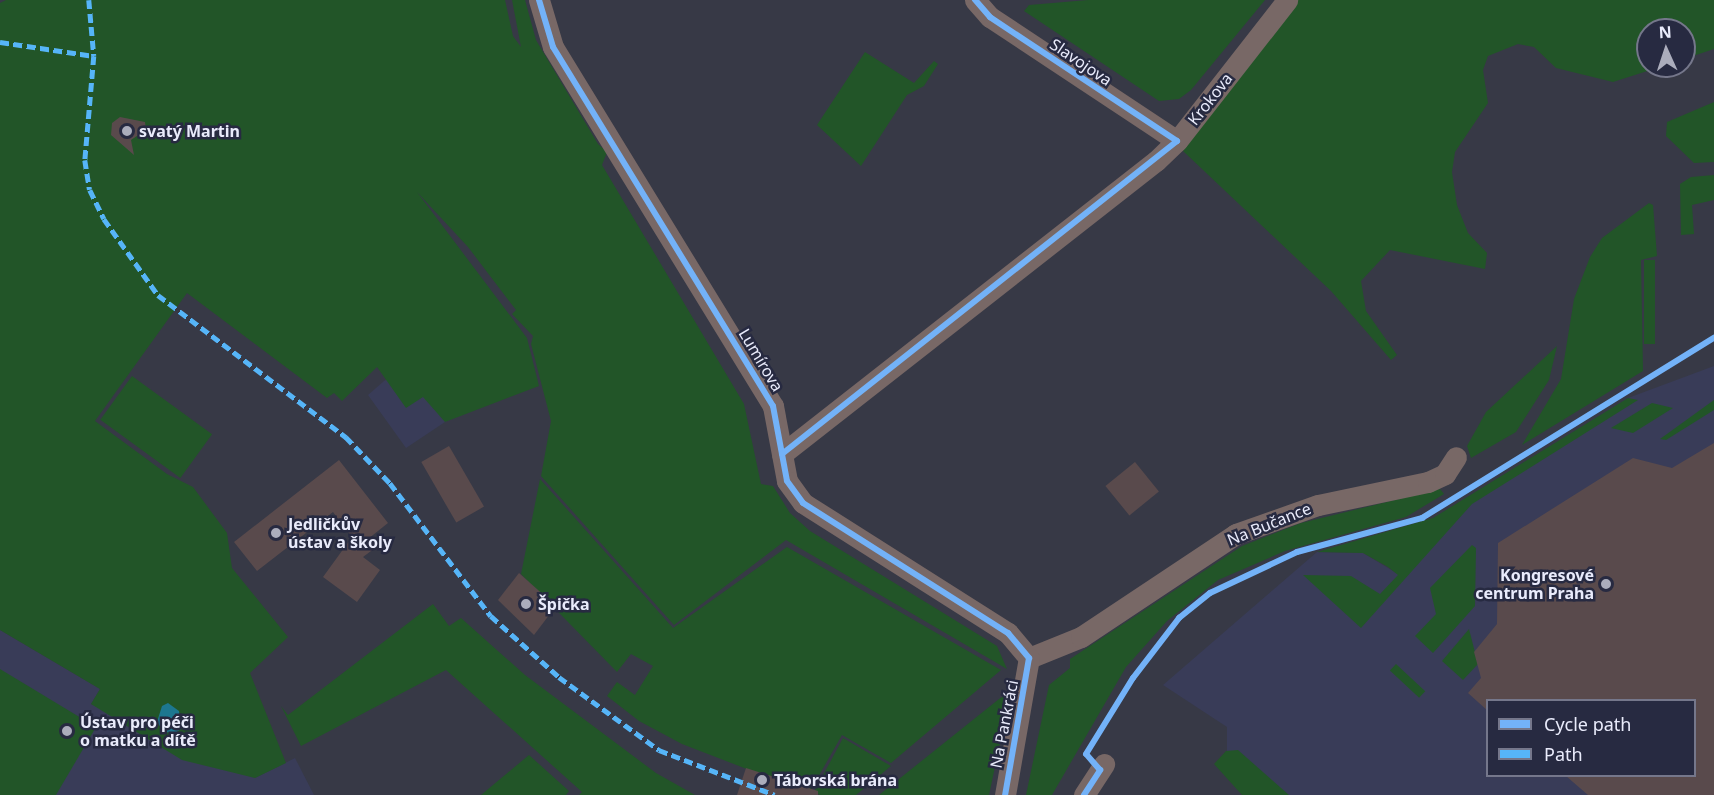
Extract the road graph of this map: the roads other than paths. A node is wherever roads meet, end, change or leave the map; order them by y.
1 (539, 0) edge
2 (975, 0) edge
3 (1287, 0) edge
4 (1177, 141) junction
5 (782, 454) junction
6 (1456, 457) dead end
7 (1029, 658) junction
8 (1104, 764) dead end
9 (1005, 795) edge
10 (1084, 795) edge

1 - 5 street, Lumírova
2 - 4 street, Slavojova
3 - 4 street, Krokova
4 - 5 street, Krokova
5 - 7 street, Lumírova
6 - 7 street, Na Bučance
7 - 9 street, Na Pankráci
8 - 10 street

